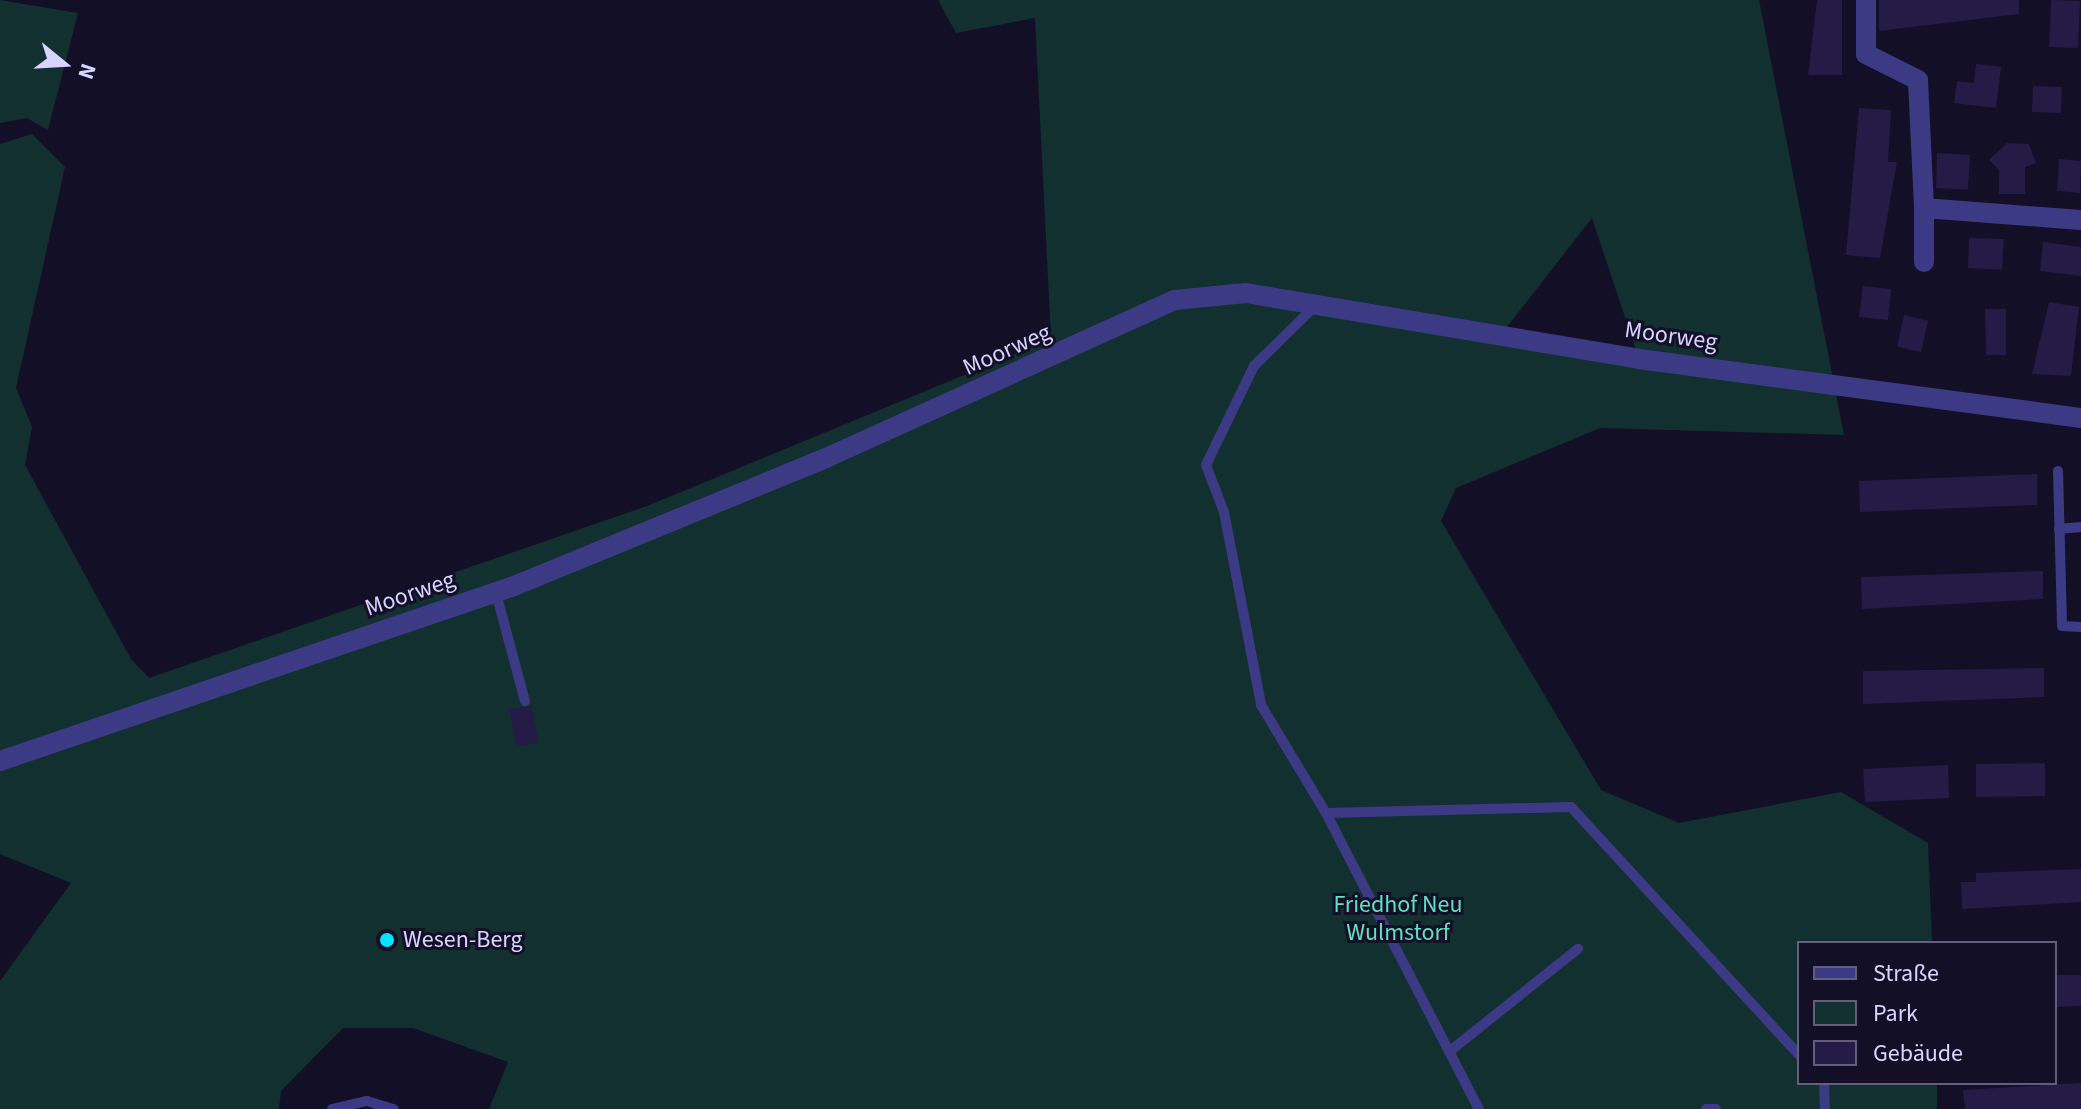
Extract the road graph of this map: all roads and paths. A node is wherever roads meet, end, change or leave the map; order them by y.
1 (1866, 0) edge
2 (1924, 208) junction
3 (2081, 220) edge
4 (1924, 262) dead end
5 (1320, 303) junction
6 (2081, 418) edge
7 (2058, 471) dead end
8 (2081, 527) edge
9 (2059, 529) junction
10 (496, 593) junction
11 (2081, 627) edge
12 (525, 701) dead end
13 (0, 761) edge
14 (1326, 813) junction
15 (1578, 949) dead end
16 (1450, 1051) junction
17 (1797, 1053) edge
18 (1824, 1085) edge
19 (332, 1109) edge
20 (394, 1109) edge
21 (1479, 1109) edge
22 (1706, 1109) edge
23 (1716, 1109) edge
24 (1825, 1109) edge

1 - 2 street
2 - 3 street
2 - 4 street
5 - 6 street, Moorweg
5 - 10 street, Moorweg
5 - 14 lane
7 - 9 lane
8 - 9 lane
9 - 11 lane
10 - 12 lane
10 - 13 street, Moorweg
14 - 16 lane
14 - 17 lane
15 - 16 lane
16 - 21 lane
18 - 24 lane
19 - 20 lane
22 - 23 lane

